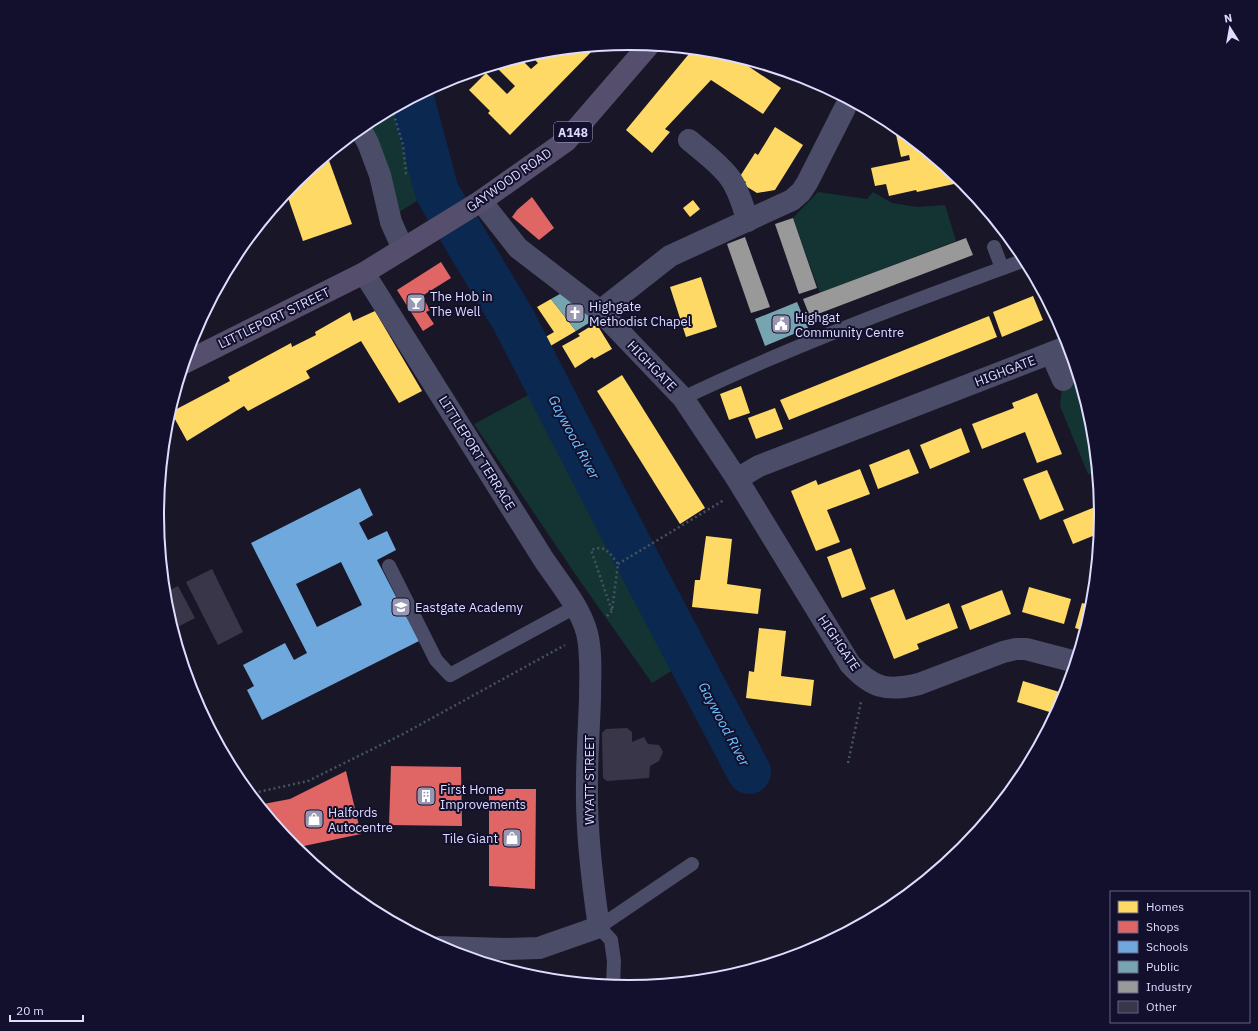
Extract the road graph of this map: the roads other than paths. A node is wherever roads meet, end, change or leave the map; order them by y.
1 (643, 50) edge
2 (845, 108) dead end
3 (363, 133) edge
4 (689, 140) dead end
5 (482, 201) junction
6 (748, 220) junction
7 (994, 247) dead end
8 (403, 249) junction
9 (1019, 262) edge
10 (1002, 268) junction
11 (364, 273) junction
12 (600, 311) junction
13 (1060, 350) edge
14 (190, 360) edge
15 (1063, 380) dead end
16 (683, 398) junction
17 (738, 479) junction
18 (389, 566) dead end
19 (576, 606) junction
20 (587, 634) joint
21 (1071, 661) edge
22 (692, 864) dead end
23 (599, 927) junction
24 (455, 947) edge
25 (612, 980) edge

1 - 5 main road, GAYWOOD ROAD / A148
2 - 6 street
3 - 8 street
4 - 6 street
5 - 8 main road, GAYWOOD ROAD / A148
5 - 12 street, HIGHGATE
6 - 12 street
7 - 10 lane
8 - 11 main road, GAYWOOD ROAD / A148
9 - 10 lane
10 - 16 lane
11 - 14 main road, LITTLEPORT STREET / A148
11 - 19 street, LITTLEPORT TERRACE
12 - 16 street, HIGHGATE
13 - 15 street, HIGHGATE
13 - 17 street, HIGHGATE
16 - 17 street, HIGHGATE
17 - 21 street, HIGHGATE
18 - 19 lane
19 - 20 street, LITTLEPORT TERRACE
20 - 23 street, WYATT STREET
22 - 23 lane
23 - 24 street
23 - 25 lane

